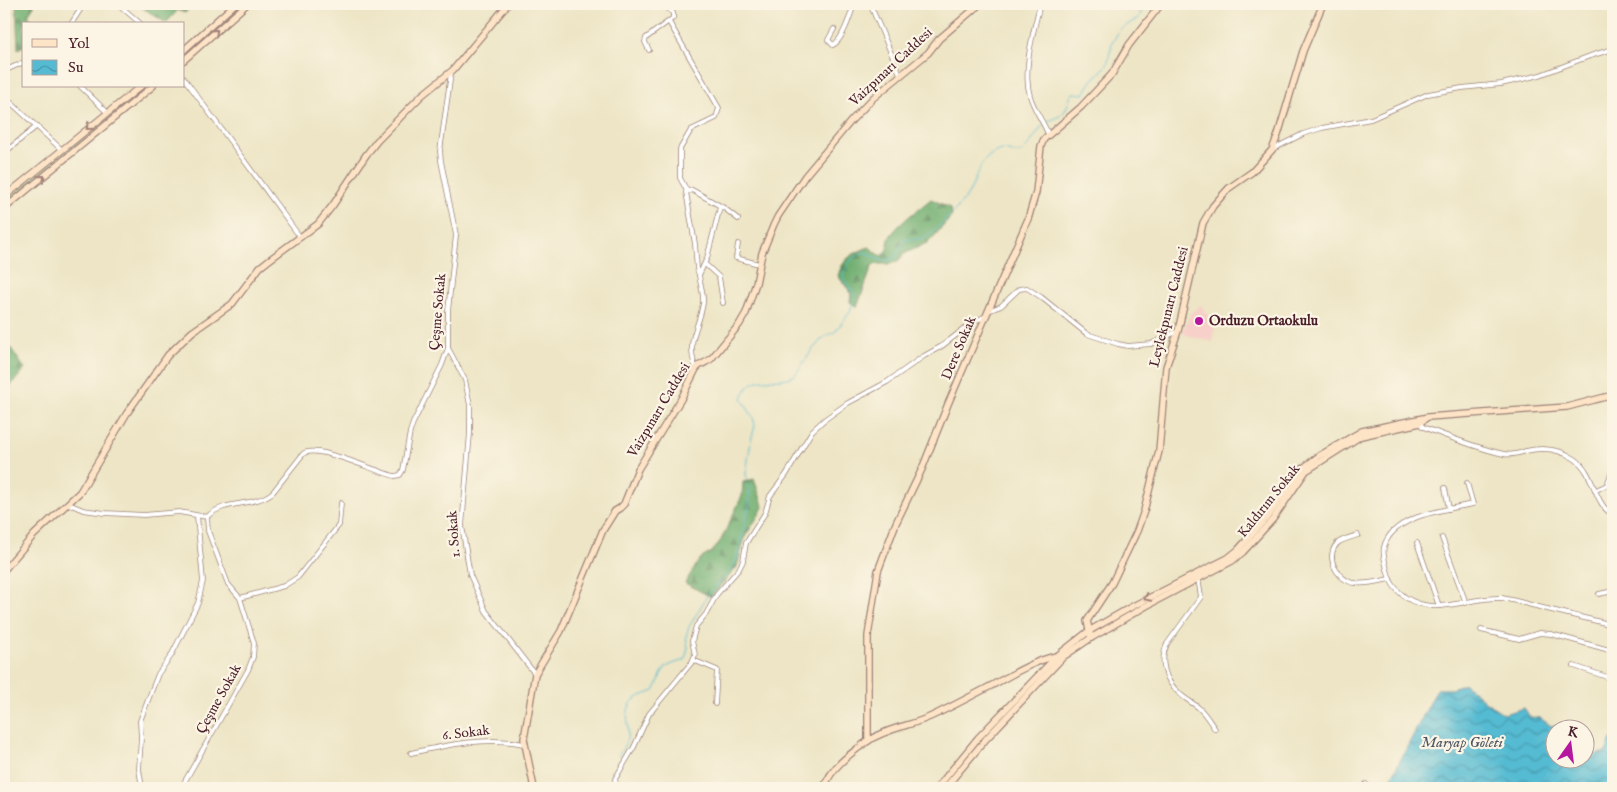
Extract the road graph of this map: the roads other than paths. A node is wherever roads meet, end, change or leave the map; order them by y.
1 (84, 4) edge
2 (118, 4) edge
3 (235, 4) edge
4 (247, 4) edge
5 (508, 4) edge
6 (663, 4) edge
7 (854, 4) edge
8 (870, 4) edge
9 (980, 4) edge
10 (1040, 4) edge
11 (1161, 4) edge
12 (1322, 4) edge
13 (72, 22) edge
14 (139, 22) edge
15 (668, 22) junction
16 (834, 29) dead end
17 (185, 49) edge
18 (1613, 49) edge
19 (649, 50) dead end
20 (185, 59) edge
21 (22, 63) edge
22 (453, 70) junction
23 (4, 71) edge
24 (900, 74) junction
25 (185, 79) edge
26 (82, 88) edge
27 (139, 88) edge
28 (150, 88) edge
29 (6, 98) dead end
30 (108, 113) junction
31 (37, 126) junction
32 (1048, 134) junction
33 (62, 150) junction
34 (1272, 150) junction
35 (4, 153) edge
36 (687, 191) junction
37 (4, 197) edge
38 (720, 207) junction
39 (4, 209) edge
40 (738, 219) dead end
41 (300, 237) junction
42 (738, 244) dead end
43 (705, 264) junction
44 (759, 264) junction
45 (699, 275) junction
46 (723, 303) dead end
47 (987, 314) junction
48 (1178, 331) junction
49 (448, 348) junction
50 (696, 369) junction
51 (1613, 395) edge
52 (1419, 421) junction
53 (1613, 468) edge
54 (1467, 483) dead end
55 (1445, 488) dead end
56 (1596, 490) junction
57 (341, 503) dead end
58 (69, 504) junction
59 (1449, 509) junction
60 (1613, 515) edge
61 (197, 516) junction
62 (207, 517) junction
63 (1358, 536) dead end
64 (1442, 538) dead end
65 (1417, 544) dead end
66 (4, 570) edge
67 (1197, 576) junction
68 (1390, 579) junction
69 (1613, 591) edge
70 (1598, 594) dead end
71 (240, 598) junction
72 (1466, 602) junction
73 (1439, 606) junction
74 (1613, 625) edge
75 (1481, 630) dead end
76 (1089, 631) junction
77 (1091, 638) junction
78 (1613, 651) edge
79 (1060, 656) junction
80 (694, 660) junction
81 (1574, 666) dead end
82 (536, 674) junction
83 (1613, 676) edge
84 (715, 704) dead end
85 (1215, 729) dead end
86 (868, 741) junction
87 (524, 744) junction
88 (411, 753) dead end
89 (142, 788) edge
90 (181, 788) edge
91 (534, 788) edge
92 (617, 788) edge
93 (824, 788) edge
94 (938, 788) edge
95 (945, 788) edge

1 - 13 street
2 - 14 street
3 - 17 street
20 -> 4 street
5 - 22 street
6 - 15 street
7 - 16 street
8 - 24 street
9 - 24 street, Vaizpınarı Caddesi
10 - 32 street
11 - 32 street
12 - 34 street, Leylekpınarı Caddesi
15 - 19 street
15 - 36 street
18 - 34 street
21 - 23 street
22 - 41 street
22 - 49 street, Çeşme Sokak
24 - 44 street, Vaizpınarı Caddesi
25 - 41 street
26 - 30 street
27 - 30 street
39 -> 28 street
29 - 31 street
30 -> 33 street
31 - 33 street
31 - 35 street
32 - 47 street, Dere Sokak
33 - 37 street
34 - 48 street, Leylekpınarı Caddesi
36 - 38 street
36 - 45 street
38 - 40 street
38 - 43 street
41 - 58 street
42 - 44 street
43 - 45 street
43 - 46 street
44 - 50 street, Vaizpınarı Caddesi
45 - 50 street
47 - 48 street
47 - 80 street
47 - 86 street, Dere Sokak
48 - 76 street, Leylekpınarı Caddesi
49 - 62 street, Çeşme Sokak
49 - 82 street, 1. Sokak
50 - 82 street, Vaizpınarı Caddesi
51 - 52 street, Kaldırım Sokak
52 - 56 street
52 - 67 street, Kaldırım Sokak
53 - 56 street
54 - 59 street
55 - 59 street
56 - 60 street
57 - 71 street
58 - 61 street
58 - 66 street
59 - 68 street
61 - 62 street
61 - 89 street
62 - 71 street, Çeşme Sokak
63 - 68 street
64 - 72 street
65 - 73 street
67 -> 76 street, Kaldırım Sokak
67 - 77 street, Kaldırım Sokak
67 - 85 street
68 - 73 street
69 - 70 street
71 - 90 street, Çeşme Sokak
72 - 73 street
72 - 74 street
75 - 78 street
76 - 77 street
76 - 79 street, Kaldırım Sokak
77 - 79 street, Kaldırım Sokak
79 - 86 street, Kaldırım Sokak
79 - 94 street
79 - 95 street
80 - 84 street
80 - 92 street
81 - 83 street
82 - 87 street, Vaizpınarı Caddesi
86 - 93 street, Kaldırım Sokak
87 - 88 street, 6. Sokak
87 - 91 street, Vaizpınarı Caddesi

